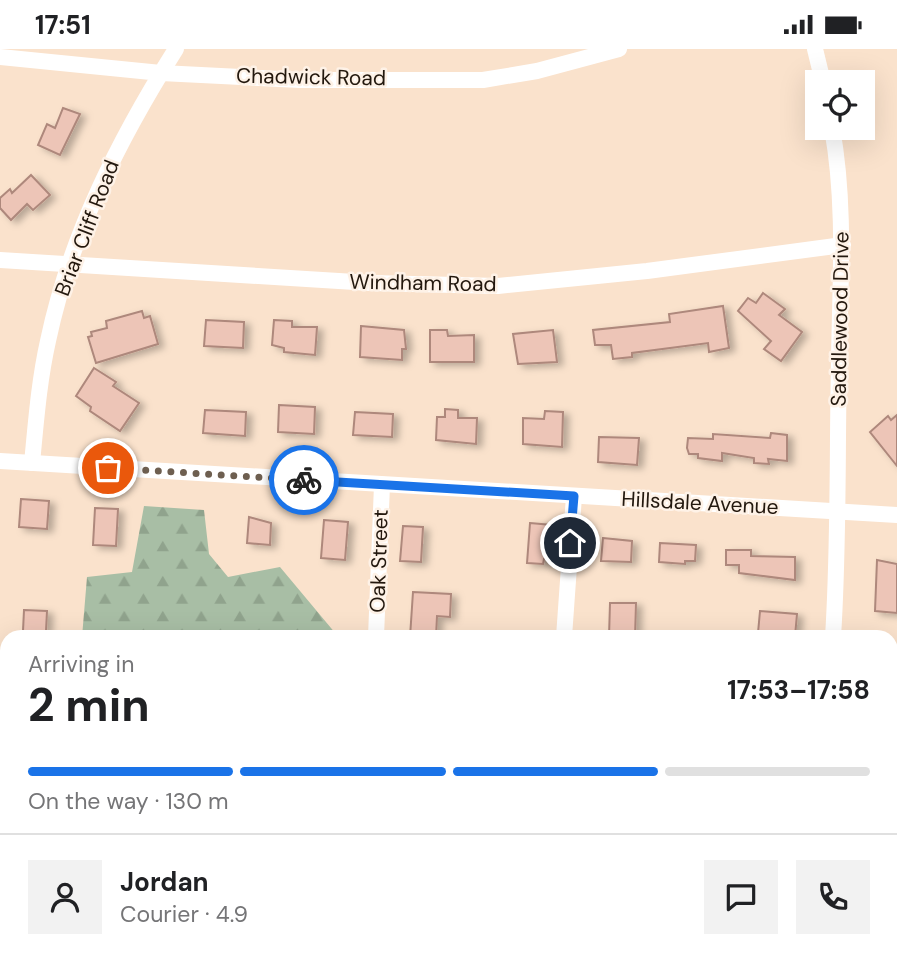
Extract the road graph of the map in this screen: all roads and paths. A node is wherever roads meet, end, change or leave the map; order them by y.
1 (176, 49) edge
2 (619, 49) edge
3 (815, 49) edge
4 (0, 57) edge
5 (820, 70) edge
6 (161, 73) junction
7 (834, 140) edge
8 (843, 245) junction
9 (0, 260) edge
10 (68, 267) junction
11 (0, 461) edge
12 (32, 463) junction
13 (382, 485) junction
14 (574, 496) junction
15 (839, 512) junction
16 (897, 515) edge
17 (376, 630) edge
18 (564, 630) edge
19 (833, 630) edge

1 - 6 street, Briar Cliff Road
2 - 6 street, Chadwick Road
3 - 5 street
4 - 6 street, Chadwick Road
6 - 10 street, Briar Cliff Road
7 - 8 street, Saddlewood Drive
8 - 10 street, Windham Road
8 - 15 street, Saddlewood Drive
9 - 10 street, Windham Road
10 - 12 street, Briar Cliff Road
11 - 12 street, Hillsdale Avenue
12 - 13 street, Hillsdale Avenue
13 - 14 street, Hillsdale Avenue
13 - 17 street, Oak Street
14 - 15 street, Hillsdale Avenue
14 - 18 street
15 - 16 street, Hillsdale Avenue
15 - 19 street, Saddlewood Drive

